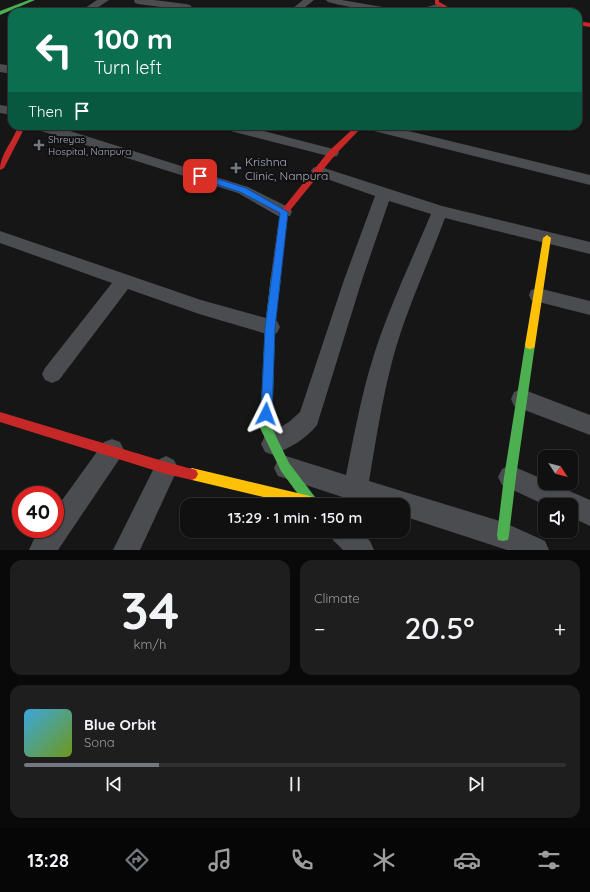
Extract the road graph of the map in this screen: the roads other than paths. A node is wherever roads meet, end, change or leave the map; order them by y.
1 (104, 0) edge
2 (309, 0) edge
3 (331, 0) edge
4 (36, 1) edge
5 (138, 1) edge
6 (21, 8) edge
7 (91, 8) edge
8 (178, 8) edge
9 (299, 8) edge
10 (345, 8) edge
11 (19, 130) edge
12 (53, 130) edge
13 (243, 130) edge
14 (356, 130) edge
15 (387, 130) edge
16 (332, 153) junction
17 (0, 168) edge
18 (318, 171) junction
19 (590, 180) edge
20 (384, 194) junction
21 (440, 211) junction
22 (284, 212) junction
23 (0, 237) edge
24 (547, 238) junction
25 (590, 248) edge
26 (125, 280) junction
27 (538, 295) junction
28 (590, 308) edge
29 (270, 328) junction
30 (52, 374) dead end
31 (522, 399) junction
32 (0, 417) edge
33 (590, 425) edge
34 (273, 444) junction
35 (112, 450) junction
36 (285, 467) junction
37 (166, 468) junction
38 (510, 477) junction
39 (355, 489) junction
40 (291, 498) edge
41 (308, 498) edge
42 (590, 513) edge
43 (503, 535) junction
44 (349, 538) edge
45 (42, 550) edge
46 (126, 550) edge
47 (361, 550) edge
48 (536, 550) edge

1 - 7 street
2 - 9 street
3 - 10 street
4 - 6 street
5 - 8 street
11 - 17 street
12 - 22 street
13 - 16 street
14 - 16 street
15 - 19 street
16 - 18 street
18 - 20 street
18 - 22 street
20 - 21 street
20 - 34 street
21 - 24 street
21 - 39 street
22 - 29 street
23 - 26 street
24 - 25 street
24 - 27 street
26 - 29 street
26 - 30 street
27 - 28 street
27 - 31 street
29 - 34 street
31 - 33 street
31 - 38 street
32 - 35 street
34 - 36 street
35 - 37 street
35 - 45 street
36 - 39 street
36 - 41 street
37 - 40 street
37 - 46 street
38 - 42 street
38 - 43 street
39 - 43 street
43 - 48 street
44 - 47 street

